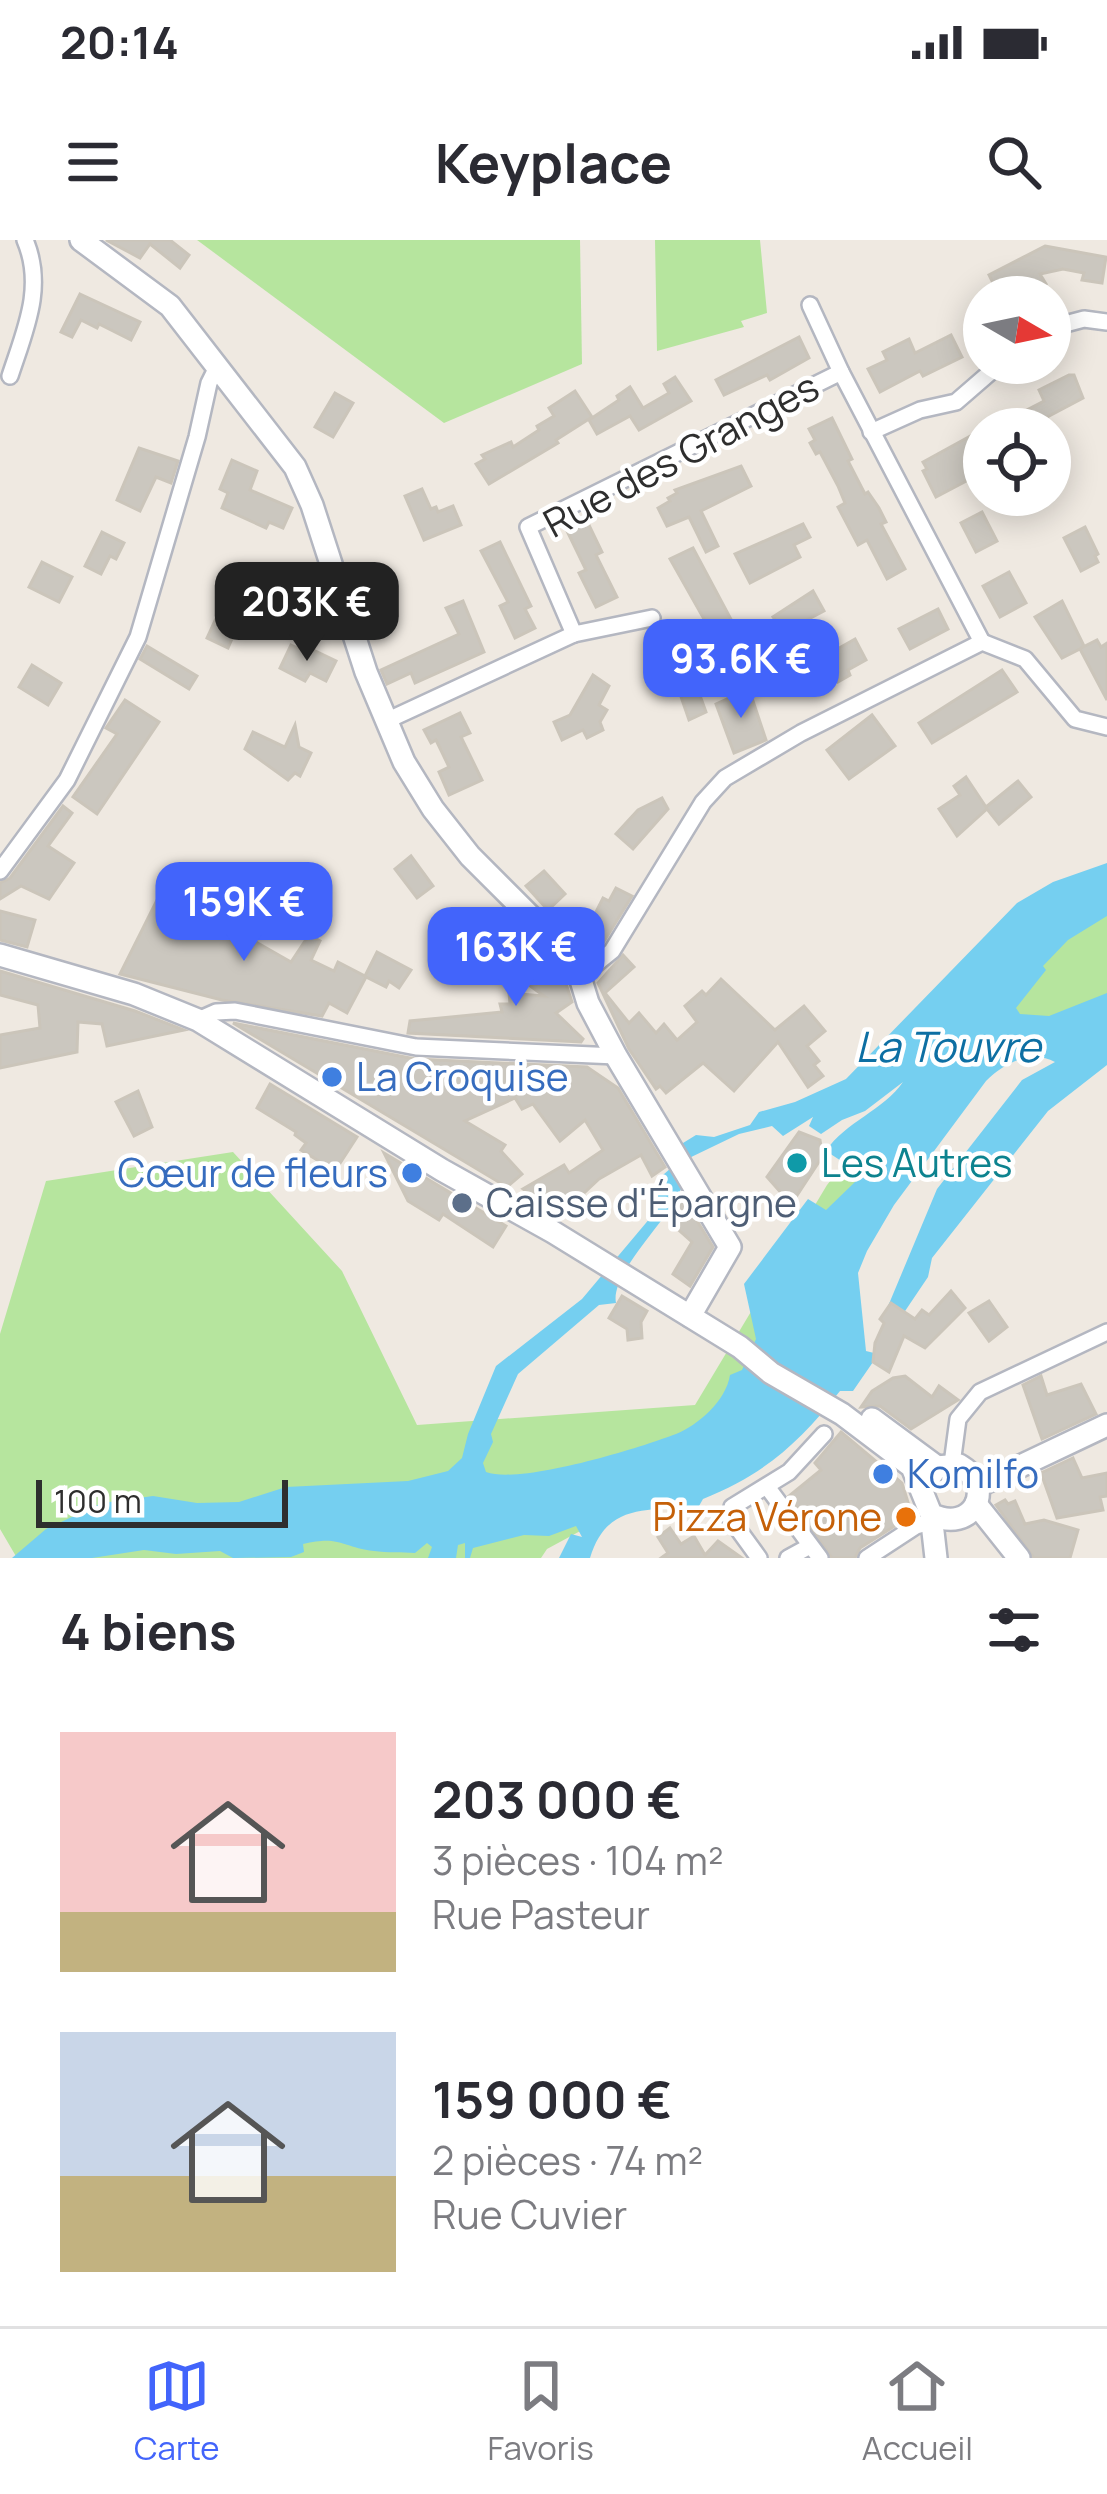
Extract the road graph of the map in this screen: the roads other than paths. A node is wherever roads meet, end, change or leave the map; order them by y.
1 (25, 240) edge
2 (81, 240) edge
3 (810, 305) dead end
4 (1107, 322) edge
5 (1071, 323) edge
6 (218, 367) junction
7 (842, 372) junction
8 (10, 376) dead end
9 (977, 384) edge
10 (872, 433) junction
11 (652, 617) dead end
12 (574, 634) junction
13 (982, 642) junction
14 (386, 722) junction
15 (1107, 728) edge
16 (0, 871) edge
17 (0, 955) edge
18 (580, 977) junction
19 (198, 1019) junction
20 (616, 1056) junction
21 (690, 1316) junction
22 (1107, 1332) edge
23 (846, 1408) junction
24 (1107, 1425) edge
25 (824, 1434) dead end
26 (944, 1466) junction
27 (923, 1486) junction
28 (768, 1488) junction
29 (977, 1495) junction
30 (930, 1518) junction
31 (958, 1520) junction
32 (815, 1552) edge
33 (759, 1558) edge
34 (788, 1558) edge
35 (867, 1558) edge
36 (935, 1558) edge
37 (1003, 1558) edge
38 (1019, 1558) edge

1 - 8 street
2 - 6 street
3 - 7 street
4 - 5 street
6 - 14 street
6 - 16 street
7 - 10 street, Rue des Granges
7 - 12 street, Rue des Granges
9 - 10 street
10 - 13 street, Rue des Granges
11 - 12 street
12 - 14 street
13 - 15 street
13 - 18 street
14 - 18 street
17 - 19 street
18 - 20 street
19 - 20 street
19 - 21 street
20 - 21 street
21 - 23 street
22 - 26 street
23 - 26 street
23 - 27 street
24 - 29 street
25 - 28 street
26 - 27 street
26 - 29 street
27 - 30 street
28 - 32 street
28 - 33 street
29 - 31 street
29 - 38 street
30 - 31 street
30 - 35 street
30 - 36 street
31 - 37 street
32 - 34 street

